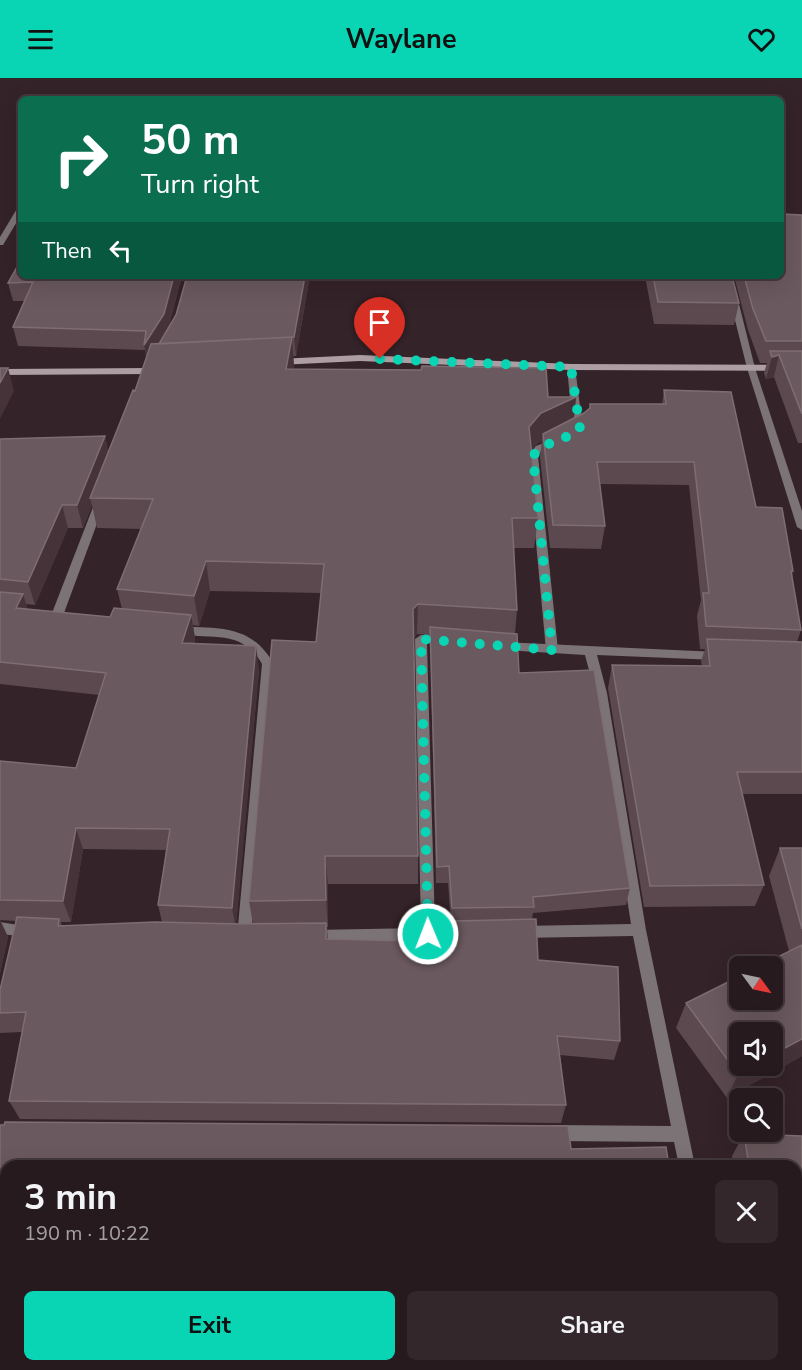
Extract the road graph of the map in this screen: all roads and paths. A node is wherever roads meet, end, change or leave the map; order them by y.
1 (18, 214) edge
2 (9, 229) junction
3 (18, 229) edge
4 (0, 243) edge
5 (729, 279) edge
6 (157, 360) edge
7 (270, 363) edge
8 (571, 367) junction
9 (163, 368) edge
10 (751, 368) junction
11 (802, 368) edge
12 (151, 370) junction
13 (0, 372) edge
14 (146, 382) edge
15 (104, 492) edge
16 (802, 527) edge
17 (57, 613) edge
18 (161, 629) edge
19 (457, 642) edge
20 (492, 645) edge
21 (552, 650) junction
22 (590, 651) junction
23 (731, 657) edge
24 (0, 928) edge
25 (639, 930) junction
26 (487, 933) edge
27 (510, 933) edge
28 (22, 934) edge
29 (428, 934) junction
30 (302, 936) edge
31 (244, 937) edge
32 (538, 1133) edge
33 (681, 1134) junction
34 (686, 1160) edge

1 - 2 street
2 - 3 street
2 - 4 street
5 - 10 street
6 - 12 street
7 - 8 street
8 - 10 street
8 - 21 street
9 - 12 street
10 - 11 street
10 - 16 street
12 - 13 street
12 - 14 street
15 - 17 street
18 - 31 street
19 - 29 street
20 - 21 street
21 - 22 street
22 - 23 street
22 - 25 street
24 - 28 street
25 - 27 street
25 - 33 street
26 - 29 street
29 - 30 street
32 - 33 street
33 - 34 street

